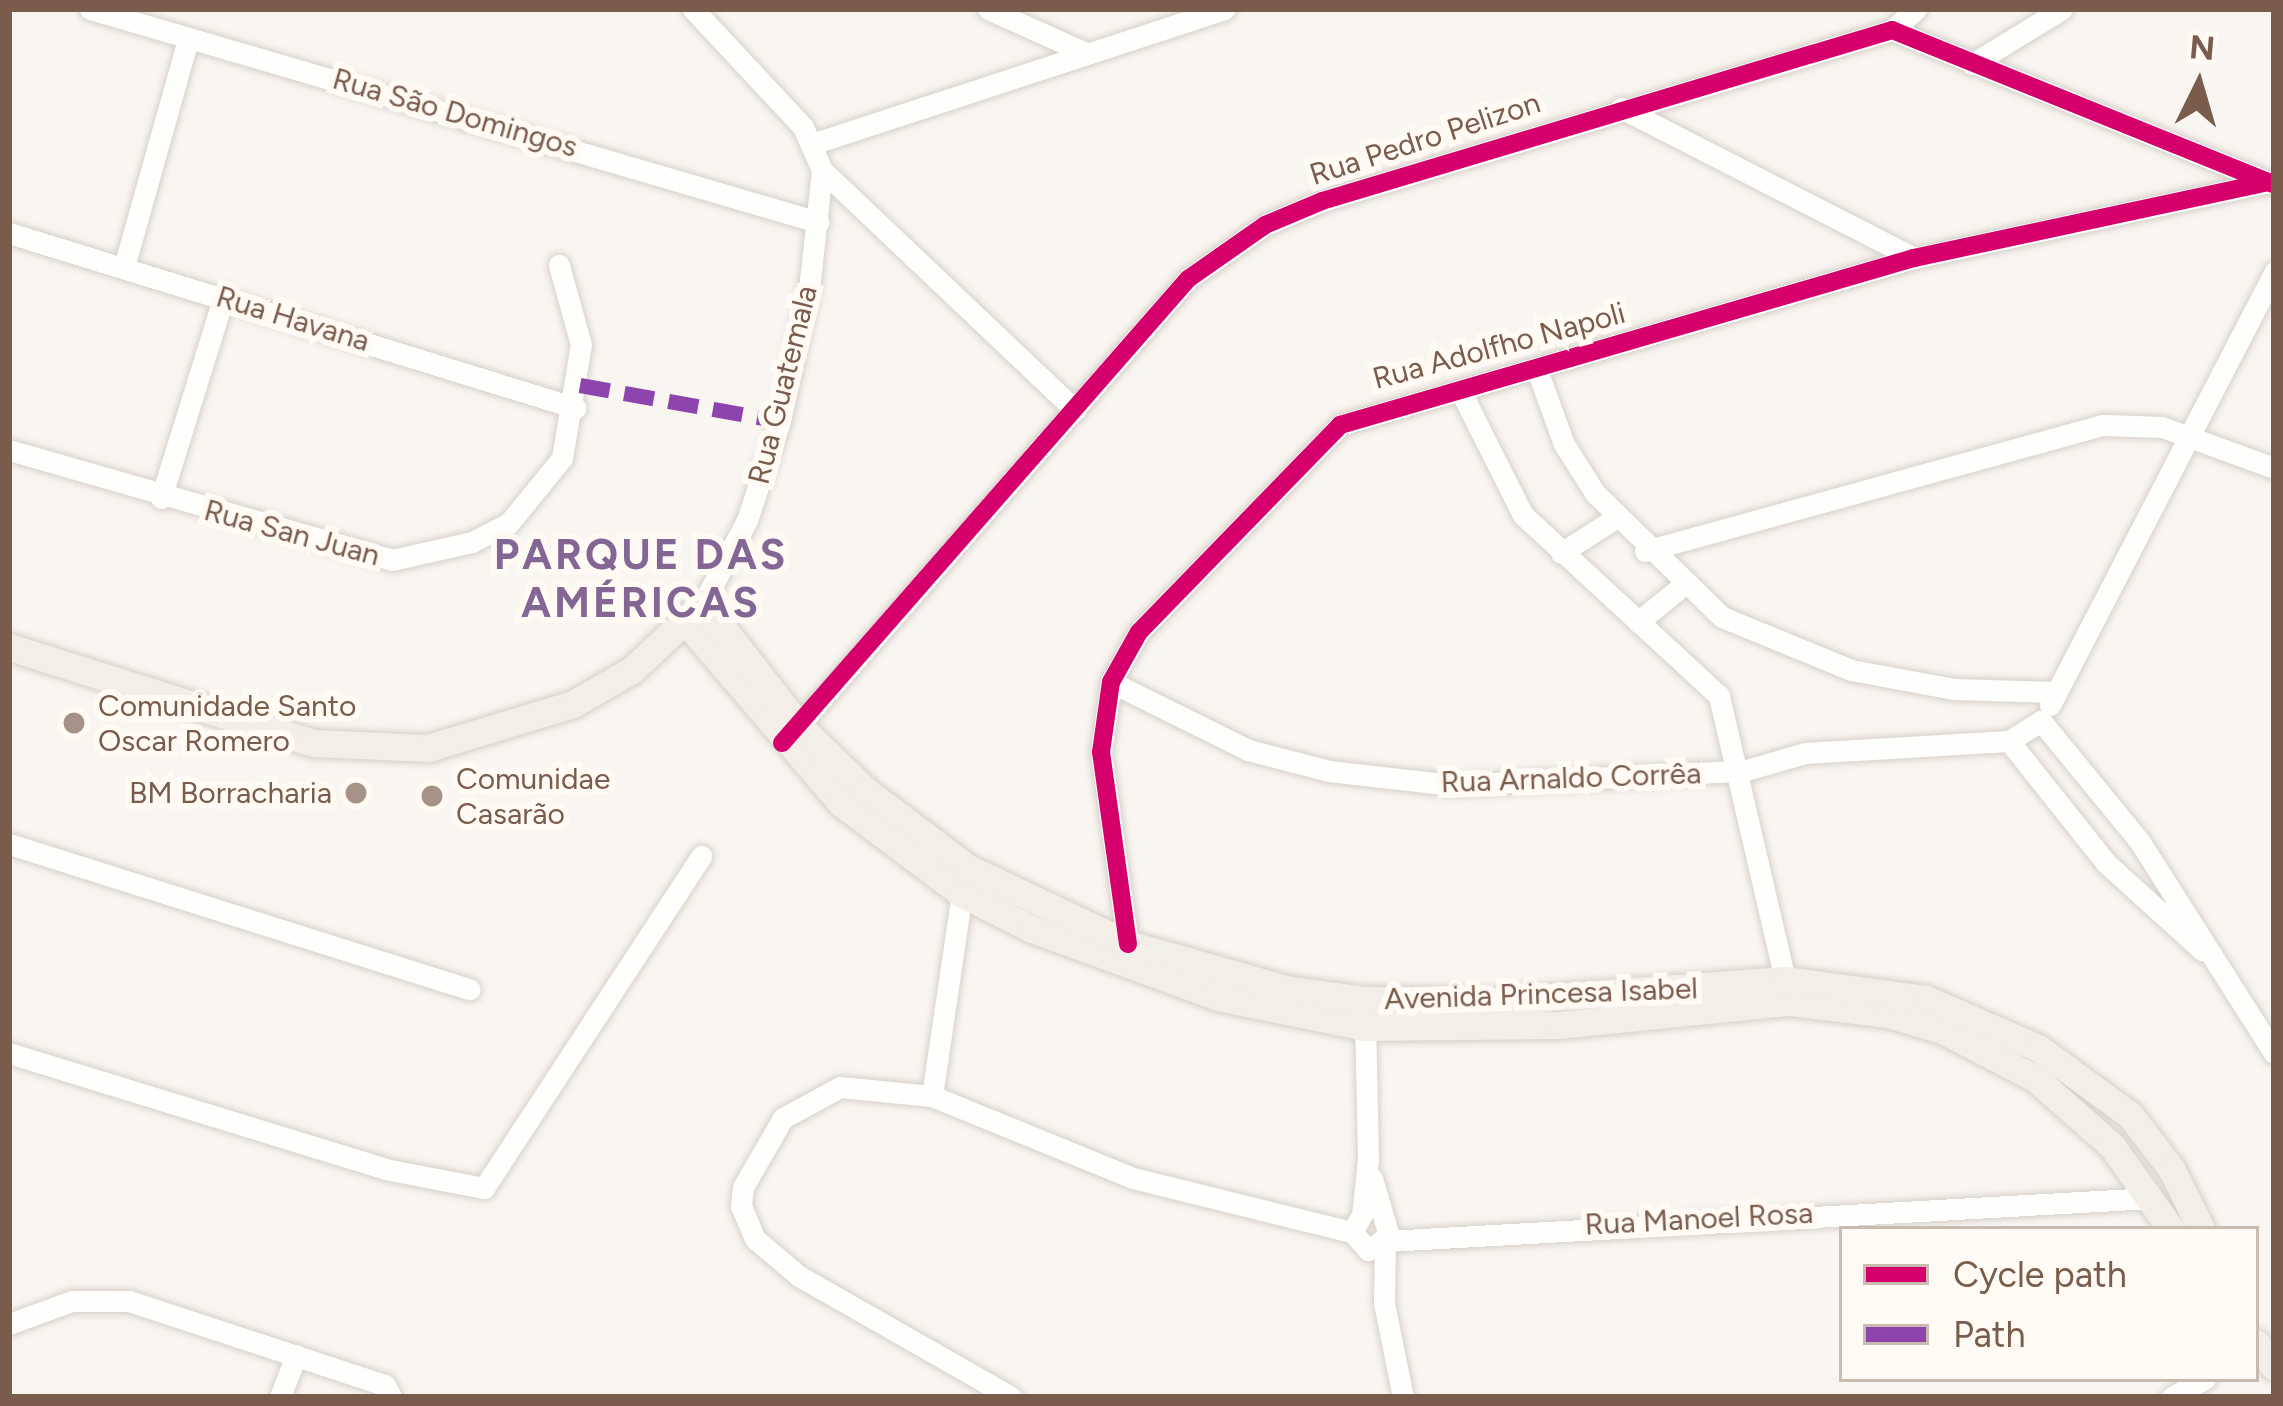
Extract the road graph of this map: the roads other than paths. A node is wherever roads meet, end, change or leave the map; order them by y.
1 (90, 9) edge
2 (693, 9) edge
3 (988, 9) edge
4 (1225, 9) edge
5 (1916, 9) edge
6 (2062, 9) edge
7 (1892, 30) junction
8 (188, 39) junction
9 (1086, 52) junction
10 (1972, 64) junction
11 (1621, 108) junction
12 (809, 135) junction
13 (822, 170) junction
14 (2271, 183) edge
15 (818, 222) junction
16 (9, 233) edge
17 (1914, 258) junction
18 (559, 265) dead end
19 (124, 267) junction
20 (2274, 272) edge
21 (224, 296) junction
22 (1537, 370) junction
23 (1460, 390) junction
24 (576, 408) junction
25 (1075, 410) junction
26 (2193, 435) junction
27 (9, 450) edge
28 (2274, 468) edge
29 (161, 498) junction
30 (1614, 519) junction
31 (1645, 551) junction
32 (1562, 554) junction
33 (1682, 586) junction
34 (694, 612) junction
35 (1638, 622) junction
36 (9, 647) edge
37 (1111, 682) junction
38 (2056, 692) junction
39 (2041, 721) junction
40 (791, 735) junction
41 (2009, 741) junction
42 (1743, 771) junction
43 (9, 844) edge
44 (701, 856) dead end
45 (962, 894) junction
46 (1128, 944) junction
47 (2216, 962) junction
48 (470, 989) dead end
49 (1788, 991) junction
50 (1365, 1014) junction
51 (9, 1053) edge
52 (2274, 1053) edge
53 (932, 1096) junction
54 (2151, 1198) junction
55 (2169, 1226) edge
56 (2200, 1226) edge
57 (1372, 1229) junction
58 (9, 1324) edge
59 (296, 1355) junction
60 (2199, 1382) edge
61 (1393, 1390) edge
62 (391, 1395) edge
63 (280, 1397) edge
64 (1011, 1397) edge
65 (2172, 1397) edge

1 - 8 street, Rua São Domingos
2 - 12 street
3 - 9 street
4 - 9 street
5 - 7 street
6 - 10 street
7 - 10 street
7 - 11 street, Rua Pedro Pelizon
8 - 15 street, Rua São Domingos
8 - 19 street
9 - 12 street
10 - 14 street
11 - 17 street
11 - 25 street, Rua Pedro Pelizon
12 - 13 street, Rua Guatemala
13 - 15 street, Rua Guatemala
13 - 25 street
14 - 17 street, Rua Adolfho Napoli
15 - 34 street, Rua Guatemala
16 - 19 street, Rua Havana
17 - 22 street, Rua Adolfho Napoli
18 - 24 street, Rua San Juan
19 - 21 street, Rua Havana
20 - 26 street
21 - 24 street, Rua Havana
21 - 29 street
22 - 23 street, Rua Adolfho Napoli
22 - 30 street
23 - 32 street
23 - 37 street, Rua Adolfho Napoli
24 - 29 street, Rua San Juan
25 - 40 street, Rua Pedro Pelizon
26 - 28 street
26 - 31 street
26 - 38 street
27 - 29 street, Rua San Juan
30 - 31 street
30 - 32 street
31 - 33 street
32 - 35 street
33 - 35 street
33 - 38 street
34 - 36 main road, Rua Guatemala
34 - 40 main road, Avenida Princesa Isabel
35 - 42 street
37 - 42 street, Rua Arnaldo Corrêa
37 - 46 street, Rua Adolfho Napoli
38 - 39 street
39 - 41 street, Rua Arnaldo Corrêa
39 - 47 street
40 - 45 main road, Avenida Princesa Isabel
40 - 46 main road, Avenida Princesa Isabel
41 - 42 street, Rua Arnaldo Corrêa
41 - 47 street
42 - 49 street
43 - 48 street
44 - 51 street
45 - 50 main road, Avenida Princesa Isabel
45 - 53 street
46 - 50 main road, Avenida Princesa Isabel
47 - 52 street
49 - 50 main road, Avenida Princesa Isabel
49 - 54 main road, Avenida Princesa Isabel
49 - 56 main road, Avenida Princesa Isabel
50 - 57 street
53 - 57 street, Rua Manoel Rosa
53 - 64 street, Rua Manoel Rosa
54 - 55 main road, Avenida Princesa Isabel
54 - 57 street, Rua Manoel Rosa
57 - 61 street
58 - 59 street
59 - 62 street
59 - 63 street
60 - 65 street

